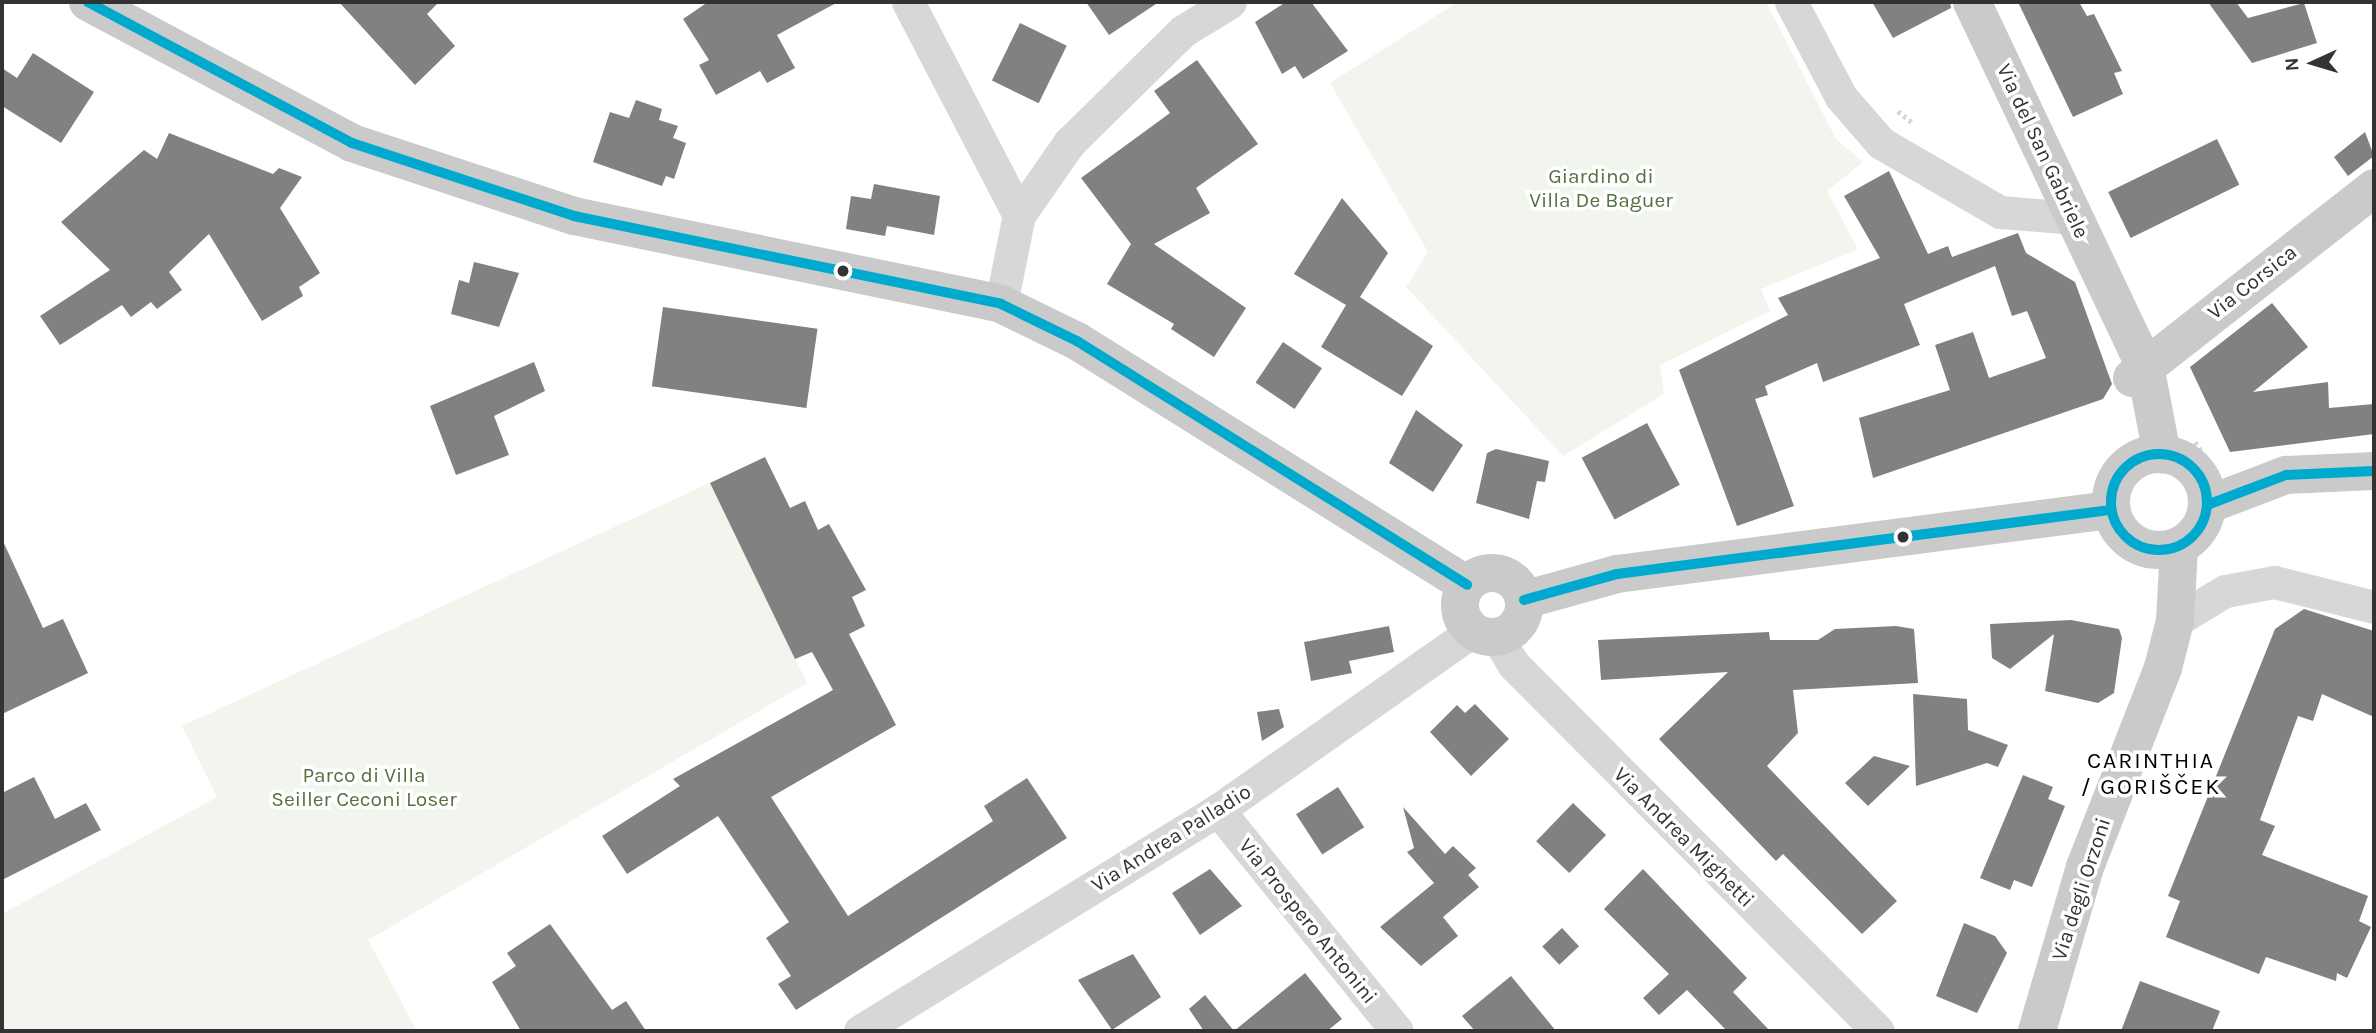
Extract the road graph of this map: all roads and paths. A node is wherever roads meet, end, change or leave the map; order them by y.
1 (88, 2) edge
2 (908, 2) edge
3 (1230, 2) edge
4 (1791, 2) edge
5 (1972, 2) edge
6 (1884, 101) dead end
7 (1917, 126) dead end
8 (2374, 188) edge
9 (1019, 215) junction
10 (2075, 218) junction
11 (1001, 304) junction
12 (2138, 372) junction
13 (2165, 447) junction
14 (2374, 471) edge
15 (2211, 487) junction
16 (2111, 510) junction
17 (2179, 547) junction
18 (1467, 585) junction
19 (1524, 600) junction
20 (2374, 607) edge
21 (2175, 621) junction
22 (1485, 634) junction
23 (1218, 810) junction
24 (860, 1031) edge
25 (1397, 1031) edge
26 (1878, 1031) edge
27 (2037, 1031) edge

1 - 11 main road
2 - 9 street
3 - 9 street
4 - 10 street
5 - 10 main road, Via del San Gabriele
6 - 7 path
8 - 12 main road, Via Corsica
9 - 11 street
10 - 12 main road, Via del San Gabriele
11 - 18 main road
12 - 13 main road, Via del San Gabriele
13 - 15 path
13 - 15 main road
13 - 16 main road
14 - 15 main road
15 - 17 main road
16 - 17 main road
16 - 19 main road
17 - 21 main road, Via degli Orzoni
18 - 19 main road
18 - 22 main road
19 - 22 main road
20 - 21 street
21 - 27 main road, Via degli Orzoni
22 - 23 street, Via Andrea Palladio
22 - 26 street, Via Andrea Mighetti
23 - 24 street, Via Andrea Palladio
23 - 25 street, Via Prospero Antonini

